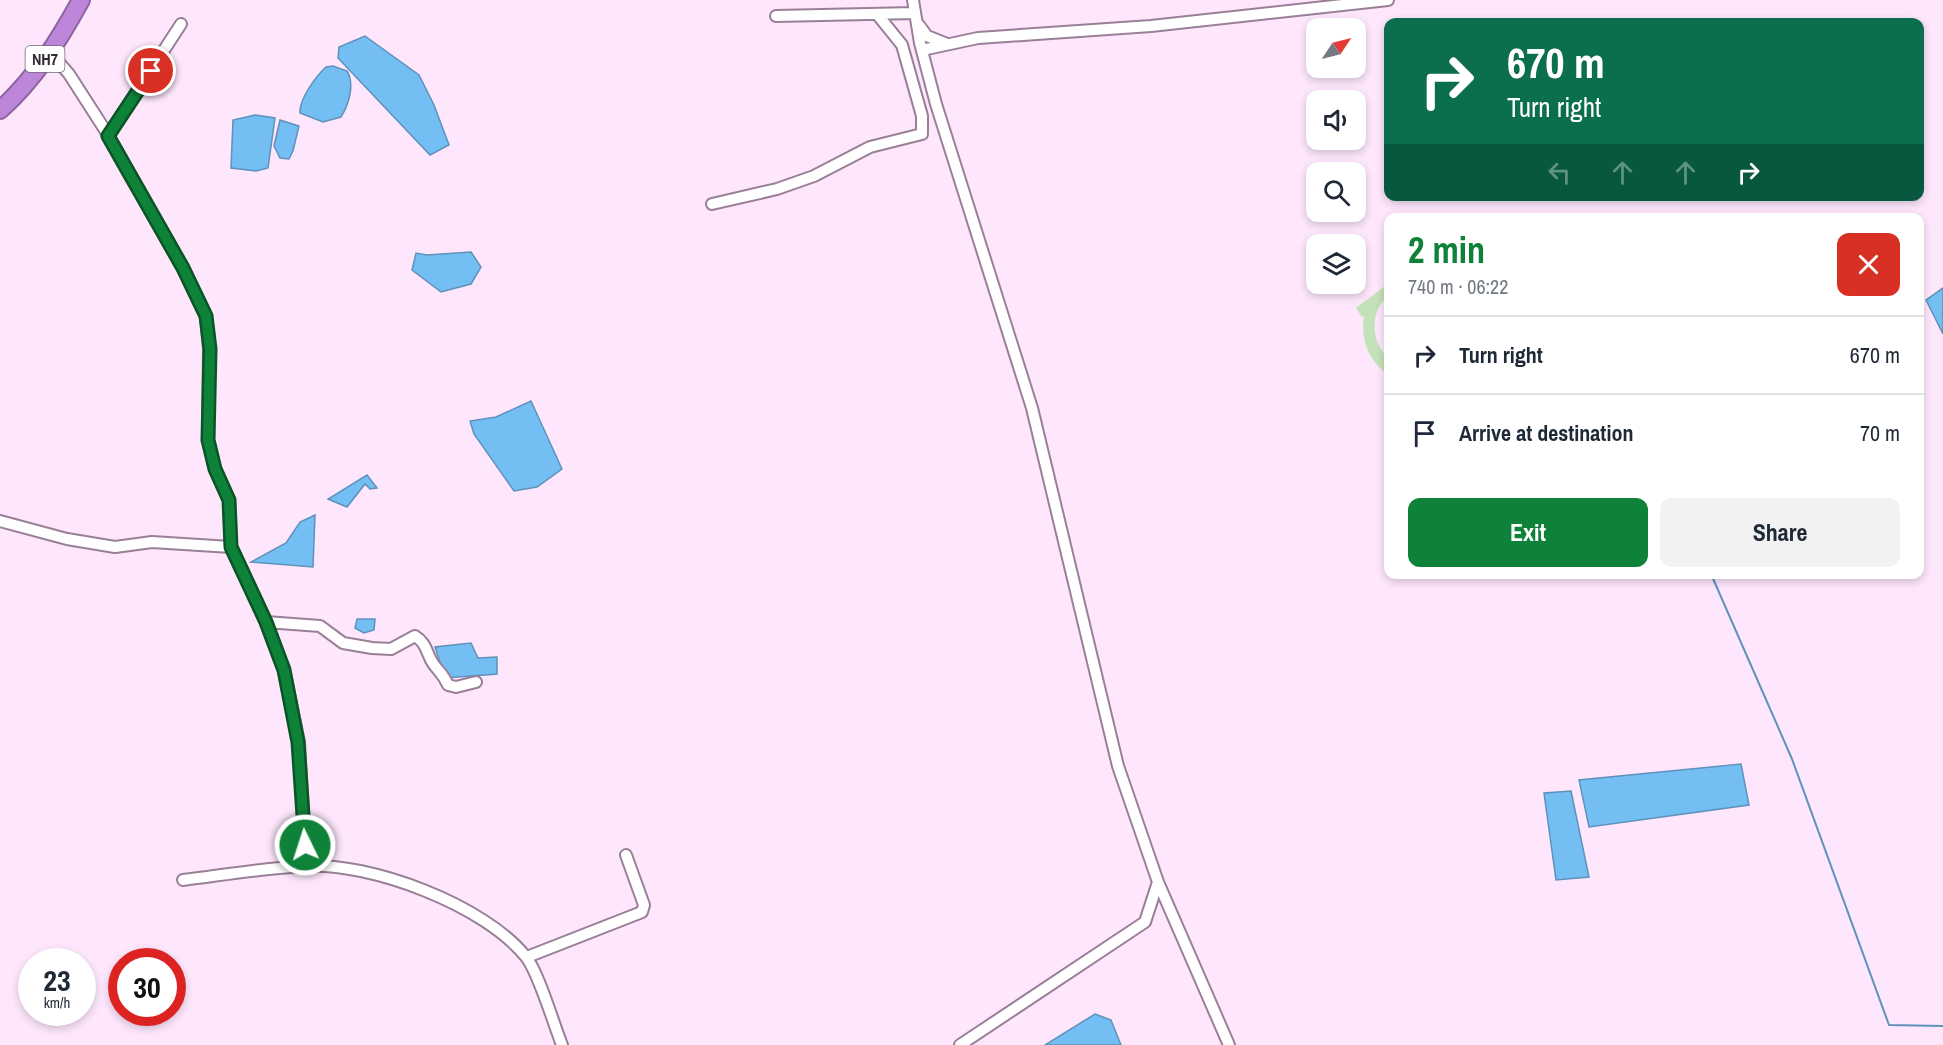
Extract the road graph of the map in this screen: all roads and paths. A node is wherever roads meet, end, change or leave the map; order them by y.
1 (81, 0) edge
2 (913, 0) edge
3 (1388, 0) edge
4 (878, 14) junction
5 (776, 16) dead end
6 (916, 16) junction
7 (181, 24) dead end
8 (954, 43) junction
9 (922, 50) junction
10 (50, 52) junction
11 (0, 110) edge
12 (108, 136) junction
13 (712, 204) dead end
14 (0, 521) edge
15 (231, 547) junction
16 (266, 622) junction
17 (476, 682) dead end
18 (626, 855) dead end
19 (306, 866) junction
20 (183, 880) dead end
21 (1158, 882) junction
22 (527, 957) junction
23 (562, 1045) edge
24 (960, 1045) edge
25 (1229, 1045) edge

1 - 10 highway, NH7
2 - 6 street
3 - 8 street
4 - 5 street
4 - 6 street
4 - 13 street
6 - 8 street
6 - 9 street
7 - 12 street
8 - 9 street
9 - 21 street
10 - 11 highway, NH7
10 - 12 street
12 - 15 street
14 - 15 street
15 - 16 street
16 - 17 street
16 - 19 street
18 - 22 street
19 - 20 street
19 - 22 street
21 - 24 street
21 - 25 street
22 - 23 street

